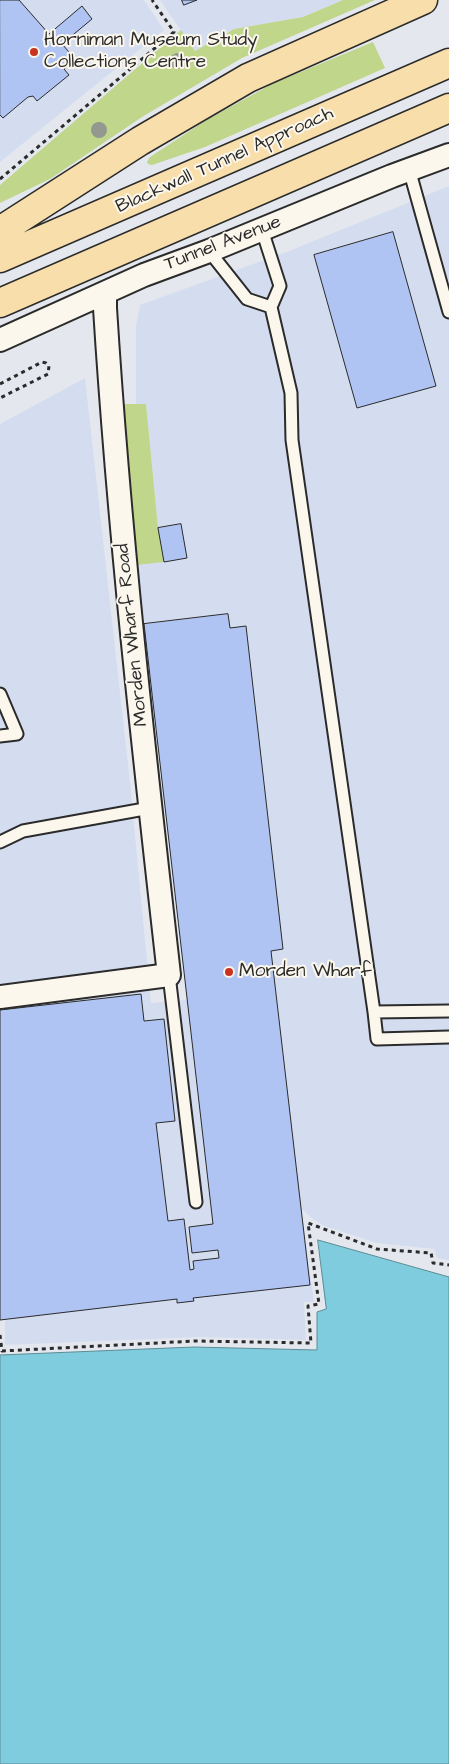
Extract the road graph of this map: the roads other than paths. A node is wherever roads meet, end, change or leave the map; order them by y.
1 (424, 0) edge
2 (449, 63) edge
3 (449, 108) edge
4 (449, 114) edge
5 (388, 135) junction
6 (449, 155) edge
7 (409, 169) junction
8 (262, 230) junction
9 (0, 232) edge
10 (210, 251) junction
11 (0, 258) edge
12 (105, 294) junction
13 (0, 302) edge
14 (271, 307) junction
15 (449, 312) edge
16 (0, 340) edge
17 (0, 694) edge
18 (0, 736) edge
19 (150, 808) junction
20 (0, 842) edge
21 (169, 976) junction
22 (0, 996) edge
23 (449, 1010) edge
24 (374, 1012) junction
25 (449, 1037) edge
26 (196, 1202) dead end

1 - 9 highway
2 - 11 highway, Blackwall Tunnel Approach
3 - 5 highway, Blackwall Tunnel Approach
4 - 5 highway
5 - 13 highway, Blackwall Tunnel Approach
6 - 7 street, Tunnel Avenue
7 - 8 street, Tunnel Avenue
7 - 15 lane
8 - 10 street, Tunnel Avenue
8 - 14 lane
10 - 12 street, Tunnel Avenue
10 - 14 lane
12 - 16 street, Tunnel Avenue
12 - 19 street, Morden Wharf Road
14 - 24 lane
17 - 18 lane
19 - 20 lane
19 - 21 street, Morden Wharf Road
21 - 22 street
21 - 26 lane
23 - 24 lane
24 - 25 lane

